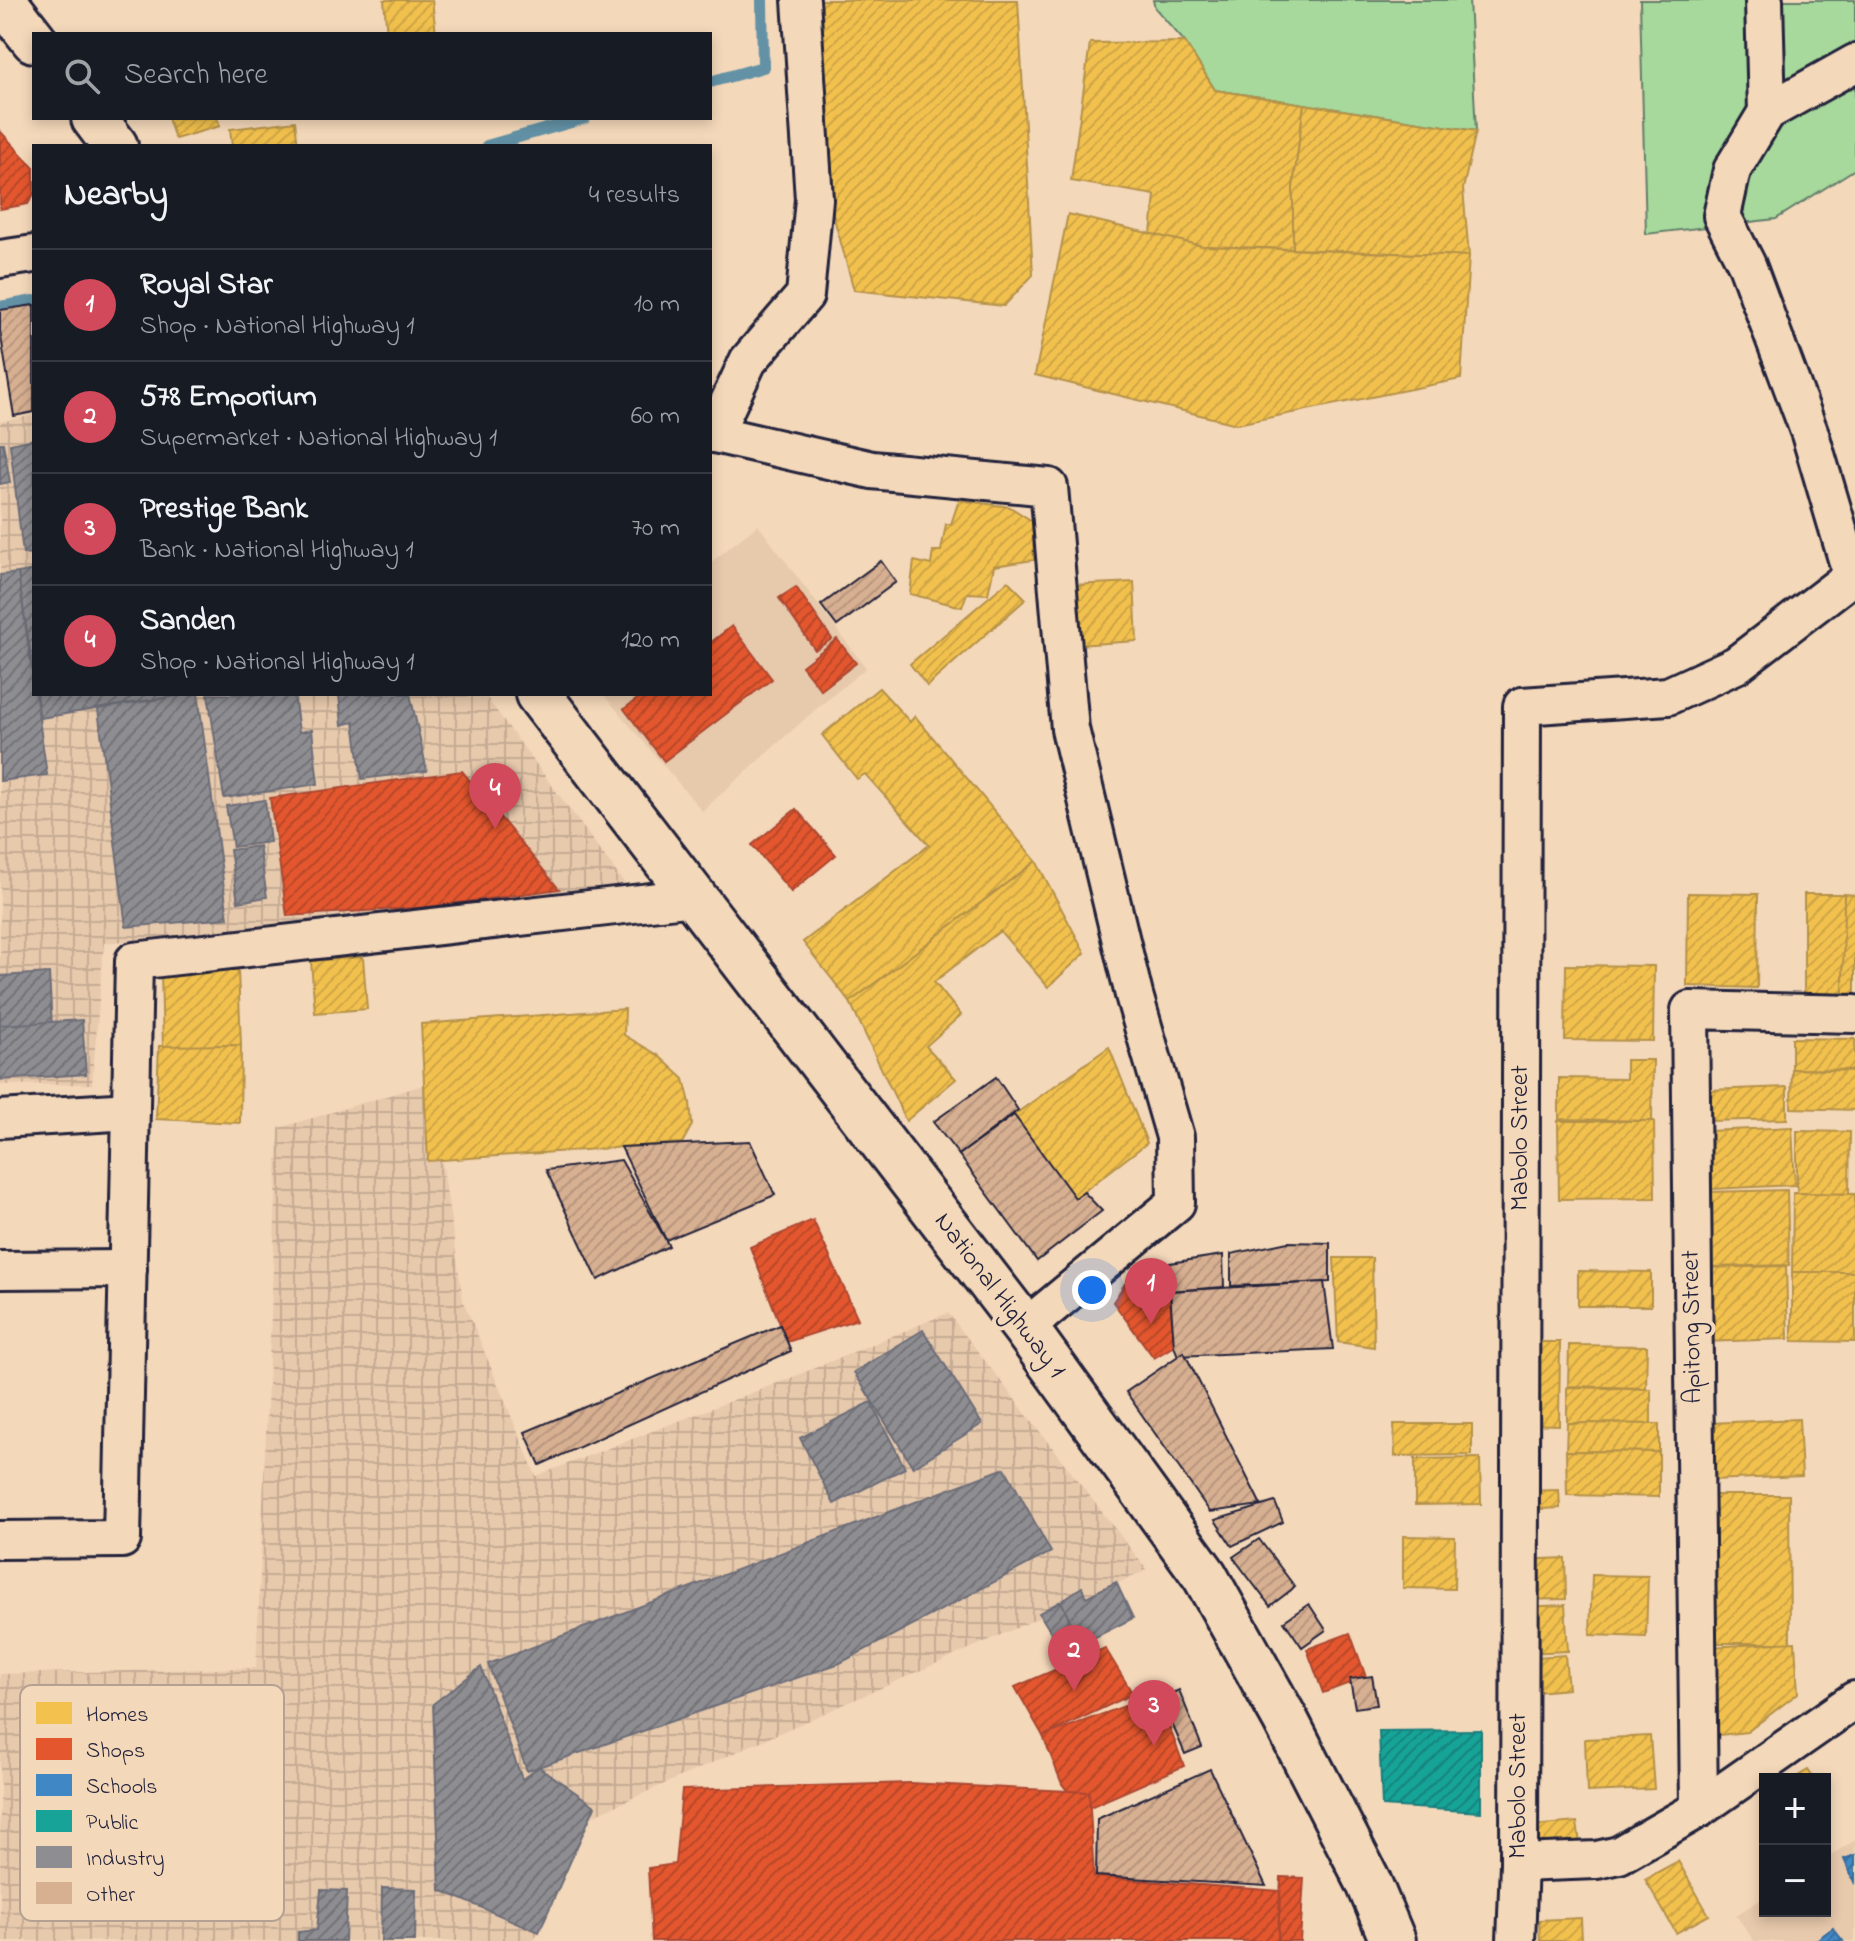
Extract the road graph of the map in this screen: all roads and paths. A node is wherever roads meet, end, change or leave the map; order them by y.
1 (3, 0) edge
2 (801, 0) edge
3 (1764, 0) edge
4 (32, 37) edge
5 (1855, 63) edge
6 (1767, 112) junction
7 (96, 120) edge
8 (114, 144) edge
9 (32, 254) edge
10 (0, 259) edge
11 (712, 434) edge
12 (1854, 575) edge
13 (540, 696) edge
14 (694, 897) junction
15 (1855, 1014) edge
16 (131, 1111) junction
17 (0, 1119) edge
18 (128, 1269) junction
19 (0, 1270) edge
20 (1025, 1328) junction
21 (0, 1540) edge
22 (1855, 1700) edge
23 (1699, 1809) junction
24 (1519, 1863) junction
25 (1393, 1941) edge
26 (1516, 1941) edge

1 - 4 highway
2 - 11 street
3 - 6 street
5 - 6 street
6 - 12 street
7 - 8 highway
9 - 10 street
11 - 20 street
12 - 24 street, Mabolo Street
13 - 14 highway, National Highway 1
14 - 16 street
14 - 20 highway, National Highway 1
15 - 23 street, Apitong Street
16 - 17 street
16 - 18 street
18 - 19 street
18 - 21 street
20 - 25 highway, National Highway 1
22 - 23 street
23 - 24 street
24 - 26 street, Mabolo Street

